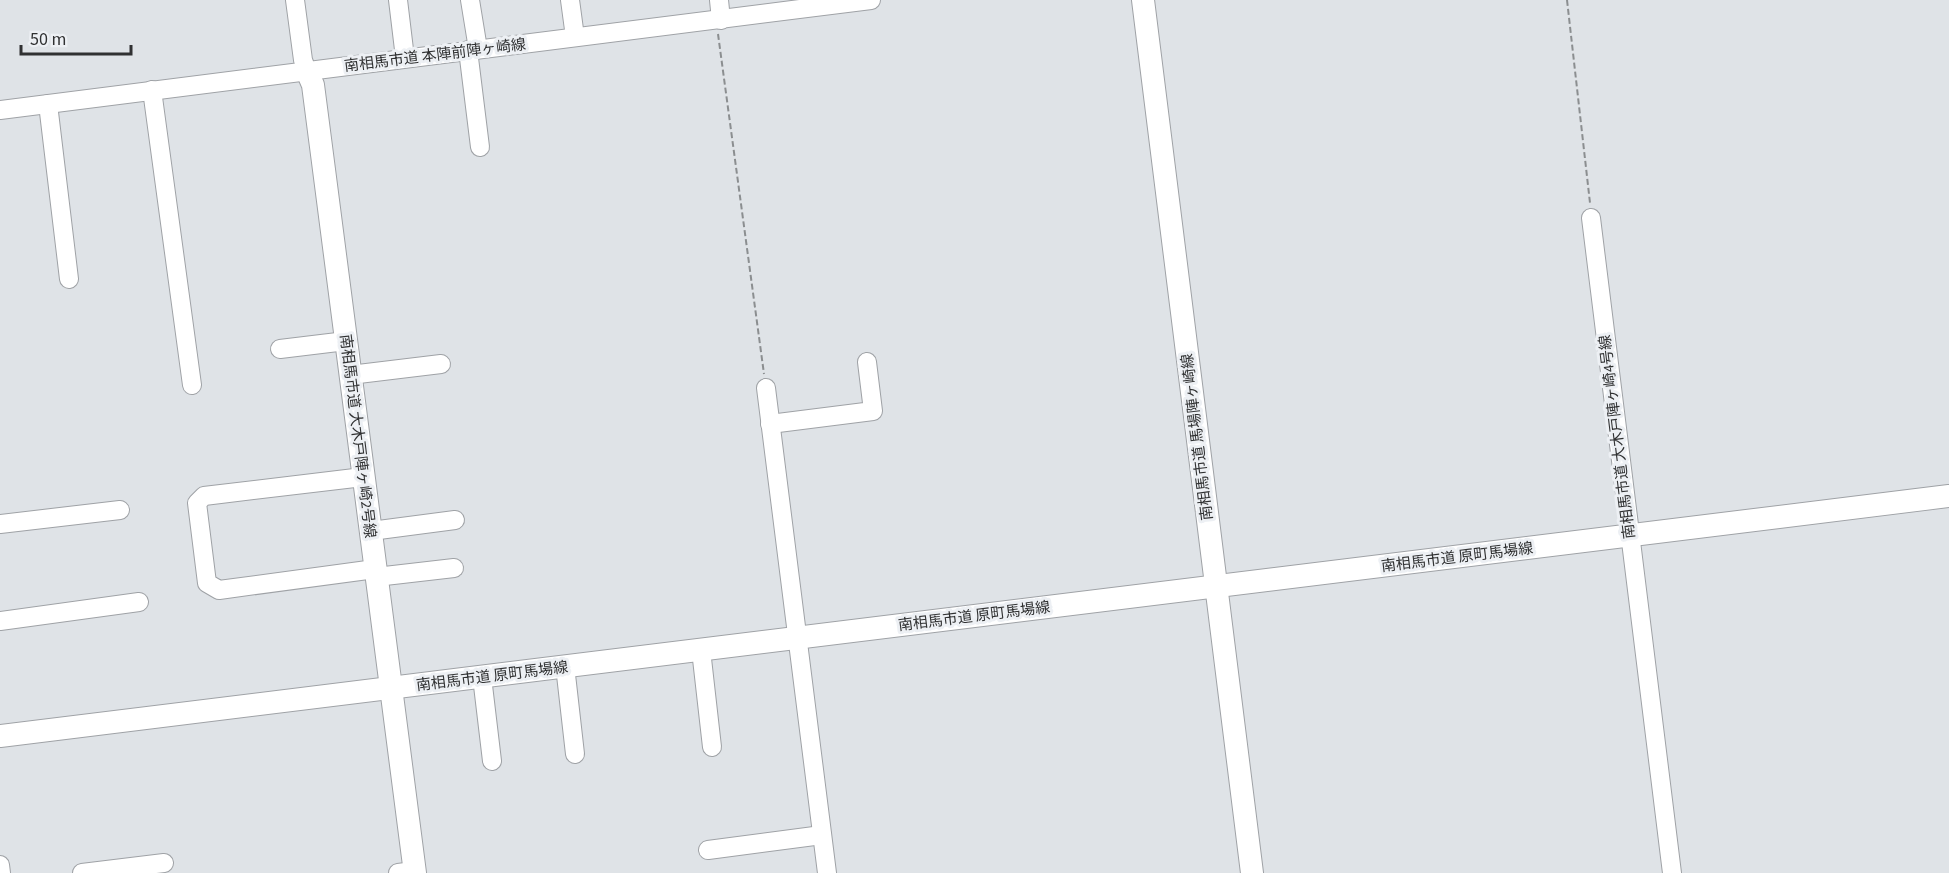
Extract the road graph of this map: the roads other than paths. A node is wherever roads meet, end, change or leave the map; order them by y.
1 (295, 0) edge
2 (398, 0) edge
3 (470, 0) edge
4 (570, 0) edge
5 (719, 0) edge
6 (871, 0) edge
7 (1143, 0) edge
8 (721, 20) junction
9 (575, 37) junction
10 (473, 49) junction
11 (405, 58) junction
12 (308, 71) junction
13 (152, 90) junction
14 (48, 104) junction
15 (0, 110) edge
16 (480, 147) dead end
17 (1591, 218) road end
18 (69, 279) dead end
19 (346, 341) junction
20 (280, 349) dead end
21 (867, 362) dead end
22 (441, 364) dead end
23 (351, 375) junction
24 (192, 385) dead end
25 (766, 388) road end
26 (770, 424) junction
27 (363, 477) junction
28 (1949, 496) edge
29 (120, 510) dead end
30 (455, 520) dead end
31 (0, 524) edge
32 (370, 531) junction
33 (1628, 536) junction
34 (454, 568) dead end
35 (376, 573) junction
36 (1216, 586) junction
37 (139, 602) dead end
38 (0, 621) edge
39 (798, 638) junction
40 (701, 650) junction
41 (565, 666) junction
42 (482, 676) junction
43 (391, 688) junction
44 (0, 736) edge
45 (712, 747) dead end
46 (574, 754) dead end
47 (492, 761) dead end
48 (822, 835) junction
49 (708, 850) dead end
50 (164, 863) dead end
51 (0, 865) edge
52 (409, 872) edge
53 (1, 873) edge
54 (82, 873) edge
55 (827, 873) edge
56 (1252, 873) edge
57 (1672, 873) edge

1 - 12 street, 南相馬市道 大木戸陣ヶ崎2号線
2 - 11 street
3 - 10 street
4 - 9 street
5 - 8 street
6 - 8 street, 南相馬市道 本陣前陣ヶ崎線
7 - 36 street, 南相馬市道 馬場陣ヶ崎線
8 - 9 street, 南相馬市道 本陣前陣ヶ崎線
9 - 10 street, 南相馬市道 本陣前陣ヶ崎線
10 - 11 street, 南相馬市道 本陣前陣ヶ崎線
10 - 16 street
11 - 12 street, 南相馬市道 本陣前陣ヶ崎線
12 - 13 street, 南相馬市道 本陣前陣ヶ崎線
12 - 19 street, 南相馬市道 大木戸陣ヶ崎2号線
13 - 14 street, 南相馬市道 本陣前陣ヶ崎線
13 - 24 street
14 - 15 street, 南相馬市道 本陣前陣ヶ崎線
14 - 18 street
17 - 33 street, 南相馬市道 大木戸陣ヶ崎4号線
19 - 20 street
19 - 23 street, 南相馬市道 大木戸陣ヶ崎2号線
21 - 26 street
22 - 23 street
23 - 27 street, 南相馬市道 大木戸陣ヶ崎2号線
25 - 26 street
26 - 39 street
27 - 32 street, 南相馬市道 大木戸陣ヶ崎2号線
27 - 35 street
28 - 33 street, 南相馬市道 原町馬場線
29 - 31 street
30 - 32 street
32 - 35 street, 南相馬市道 大木戸陣ヶ崎2号線
33 - 36 street, 南相馬市道 原町馬場線
33 - 57 street, 南相馬市道 大木戸陣ヶ崎4号線
34 - 35 street
35 - 43 street, 南相馬市道 大木戸陣ヶ崎2号線
36 - 39 street, 南相馬市道 原町馬場線
36 - 56 street, 南相馬市道 馬場陣ヶ崎線
37 - 38 street
39 - 40 street, 南相馬市道 原町馬場線
39 - 48 street
40 - 41 street, 南相馬市道 原町馬場線
40 - 45 street
41 - 42 street, 南相馬市道 原町馬場線
41 - 46 street
42 - 43 street, 南相馬市道 原町馬場線
42 - 47 street
43 - 44 street, 南相馬市道 原町馬場線
43 - 52 street, 南相馬市道 大木戸陣ヶ崎2号線
48 - 49 street
48 - 55 street
50 - 54 street
51 - 53 street

